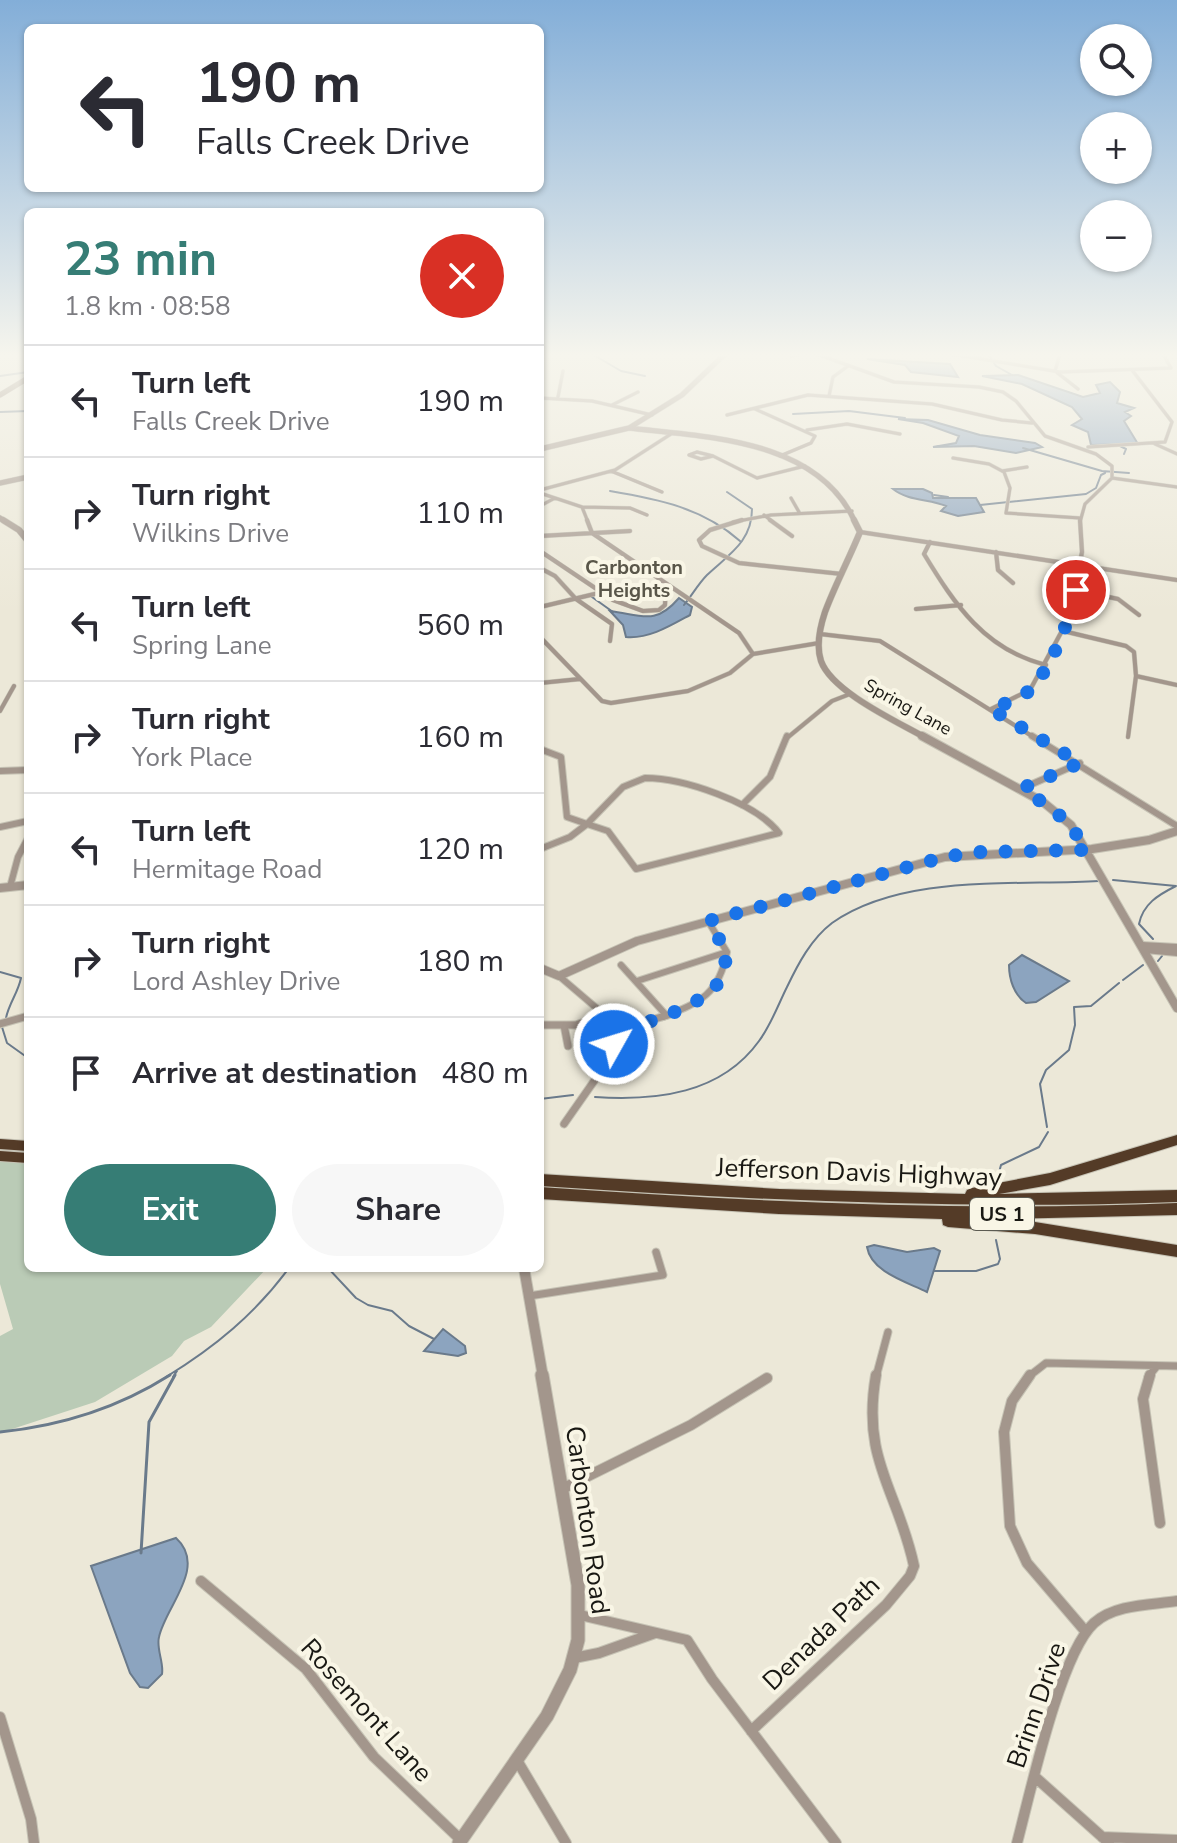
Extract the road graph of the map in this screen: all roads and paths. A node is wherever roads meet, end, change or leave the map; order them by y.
1 (578, 440) edge
2 (661, 440) edge
3 (716, 440) edge
4 (813, 440) edge
5 (1058, 440) edge
6 (1166, 440) edge
7 (1155, 444) junction
8 (1084, 447) junction
9 (544, 448) edge
10 (1177, 454) edge
11 (713, 456) junction
12 (780, 456) junction
13 (953, 458) dead end
14 (805, 466) junction
15 (1027, 467) dead end
16 (611, 471) junction
17 (1002, 471) junction
18 (24, 478) edge
19 (1112, 478) junction
20 (0, 483) edge
21 (1177, 487) edge
22 (544, 490) edge
23 (662, 492) dead end
24 (544, 494) edge
25 (555, 498) junction
26 (791, 498) dead end
27 (544, 504) edge
28 (582, 507) junction
29 (852, 511) junction
30 (799, 512) junction
31 (647, 515) dead end
32 (764, 515) junction
33 (0, 518) edge
34 (1080, 518) junction
35 (630, 531) dead end
36 (860, 532) junction
37 (592, 533) junction
38 (24, 536) edge
39 (544, 536) edge
40 (792, 536) dead end
41 (930, 542) junction
42 (996, 552) junction
43 (544, 553) edge
44 (1080, 564) junction
45 (544, 570) edge
46 (842, 574) junction
47 (1177, 580) edge
48 (1013, 583) dead end
49 (666, 584) junction
50 (1076, 590) junction
51 (603, 592) junction
52 (576, 599) junction
53 (961, 605) junction
54 (544, 606) edge
55 (916, 609) dead end
56 (1139, 615) dead end
57 (1063, 631) junction
58 (820, 634) junction
59 (544, 641) edge
60 (610, 641) dead end
61 (819, 643) junction
62 (753, 654) junction
63 (1046, 665) junction
64 (1136, 676) junction
65 (580, 679) junction
66 (544, 683) edge
67 (1177, 685) edge
68 (14, 686) dead end
69 (850, 694) junction
70 (991, 709) junction
71 (0, 711) edge
72 (1128, 737) dead end
73 (544, 751) edge
74 (1080, 763) junction
75 (24, 770) edge
76 (0, 771) edge
77 (1023, 788) junction
78 (742, 805) junction
79 (24, 822) edge
80 (587, 824) junction
81 (0, 827) edge
82 (1177, 828) edge
83 (24, 846) edge
84 (544, 848) edge
85 (1087, 850) junction
86 (24, 885) edge
87 (10, 887) junction
88 (0, 888) edge
89 (708, 921) junction
90 (1143, 948) junction
91 (1177, 950) edge
92 (727, 952) junction
93 (621, 965) dead end
94 (544, 970) edge
95 (559, 976) junction
96 (637, 981) junction
97 (1177, 1008) edge
98 (604, 1015) junction
99 (666, 1015) junction
100 (24, 1017) edge
101 (0, 1024) edge
102 (544, 1025) edge
103 (564, 1025) junction
104 (615, 1031) junction
105 (568, 1046) dead end
106 (564, 1124) dead end
107 (1177, 1140) edge
108 (0, 1144) edge
109 (24, 1146) edge
110 (0, 1156) edge
111 (24, 1158) edge
112 (544, 1180) edge
113 (544, 1193) edge
114 (1177, 1196) edge
115 (932, 1201) junction
116 (1177, 1209) edge
117 (828, 1210) junction
118 (1177, 1251) edge
119 (656, 1252) dead end
120 (525, 1272) edge
121 (529, 1296) junction
122 (888, 1332) dead end
123 (1157, 1366) junction
124 (1177, 1366) edge
125 (767, 1378) dead end
126 (562, 1489) junction
127 (1160, 1523) dead end
128 (201, 1581) dead end
129 (1177, 1601) edge
130 (580, 1615) junction
131 (1086, 1632) junction
132 (655, 1633) junction
133 (574, 1658) junction
134 (0, 1717) edge
135 (751, 1731) junction
136 (518, 1762) junction
137 (1034, 1776) junction
138 (1105, 1840) edge
139 (1177, 1840) edge
140 (460, 1842) edge
141 (34, 1843) edge
142 (566, 1843) edge
143 (836, 1843) edge
144 (1017, 1843) edge

1 - 9 street
2 - 16 street
3 - 12 street
4 - 12 street
5 - 8 street
6 - 7 street
7 - 8 street
7 - 10 street
8 - 19 street
11 - 11 street
11 - 14 street
12 - 14 street
13 - 17 street
14 - 29 street
15 - 17 street
16 - 22 street
16 - 23 street
17 - 34 street
18 - 20 street
19 - 21 street
19 - 34 street
24 - 25 street
25 - 27 street
25 - 28 street
26 - 30 street
28 - 31 street
28 - 37 street
29 - 30 street
29 - 36 street
30 - 32 street
32 - 40 street
32 - 46 street
33 - 38 street
34 - 44 street
35 - 37 street
36 - 41 street
36 - 46 street
37 - 39 street
37 - 49 street
41 - 42 street
41 - 53 street
42 - 44 street
42 - 48 street
43 - 51 street
44 - 47 street
44 - 50 street
45 - 52 street
46 - 58 street
49 - 51 street
49 - 62 street
50 - 56 street
50 - 57 street
51 - 52 street
52 - 54 street
52 - 60 street
53 - 55 street
53 - 63 street
57 - 63 street
57 - 64 street
58 - 61 street
58 - 70 street
59 - 65 street
61 - 62 street
61 - 69 street, Spring Lane
62 - 65 street
63 - 70 street
64 - 67 street
64 - 72 street
65 - 66 street
68 - 71 street
69 - 77 street, Spring Lane
69 - 78 street
70 - 74 street
73 - 80 street
74 - 77 street
74 - 82 street
75 - 76 street
77 - 85 street, Spring Lane
78 - 80 street
78 - 80 street
79 - 81 street
80 - 84 street
82 - 85 street
83 - 87 street
85 - 89 street
85 - 90 street, Spring Lane
86 - 87 street
87 - 88 street
89 - 92 street
89 - 95 street
90 - 91 street
90 - 97 street, Spring Lane
92 - 96 street
92 - 99 street
93 - 96 street
94 - 95 street
95 - 98 street
96 - 99 street
98 - 103 street
98 - 104 street
99 - 104 street
100 - 101 street
102 - 103 street
103 - 105 street
104 - 106 street
107 - 115 highway
108 - 109 highway
110 - 111 highway
112 - 115 highway, Jefferson Davis Highway / US 1
113 - 117 highway, Jefferson Davis Highway / US 1
114 - 115 highway, Jefferson Davis Highway / US 1
116 - 117 highway, Jefferson Davis Highway / US 1
117 - 118 highway
119 - 121 street
120 - 121 street, Carbonton Road
121 - 126 street, Carbonton Road
122 - 135 street, Denada Path
123 - 124 street
123 - 127 street
123 - 131 street
125 - 126 street
126 - 130 street, Carbonton Road
128 - 140 street, Rosemont Lane
129 - 131 street, Brinn Drive
130 - 132 street
130 - 133 street, Carbonton Road
131 - 137 street, Brinn Drive
132 - 133 street
132 - 135 street
133 - 136 street, Carbonton Road
134 - 141 street
135 - 143 street
136 - 140 street, Carbonton Road
136 - 142 street
137 - 138 street
137 - 144 street, Brinn Drive
138 - 139 street

